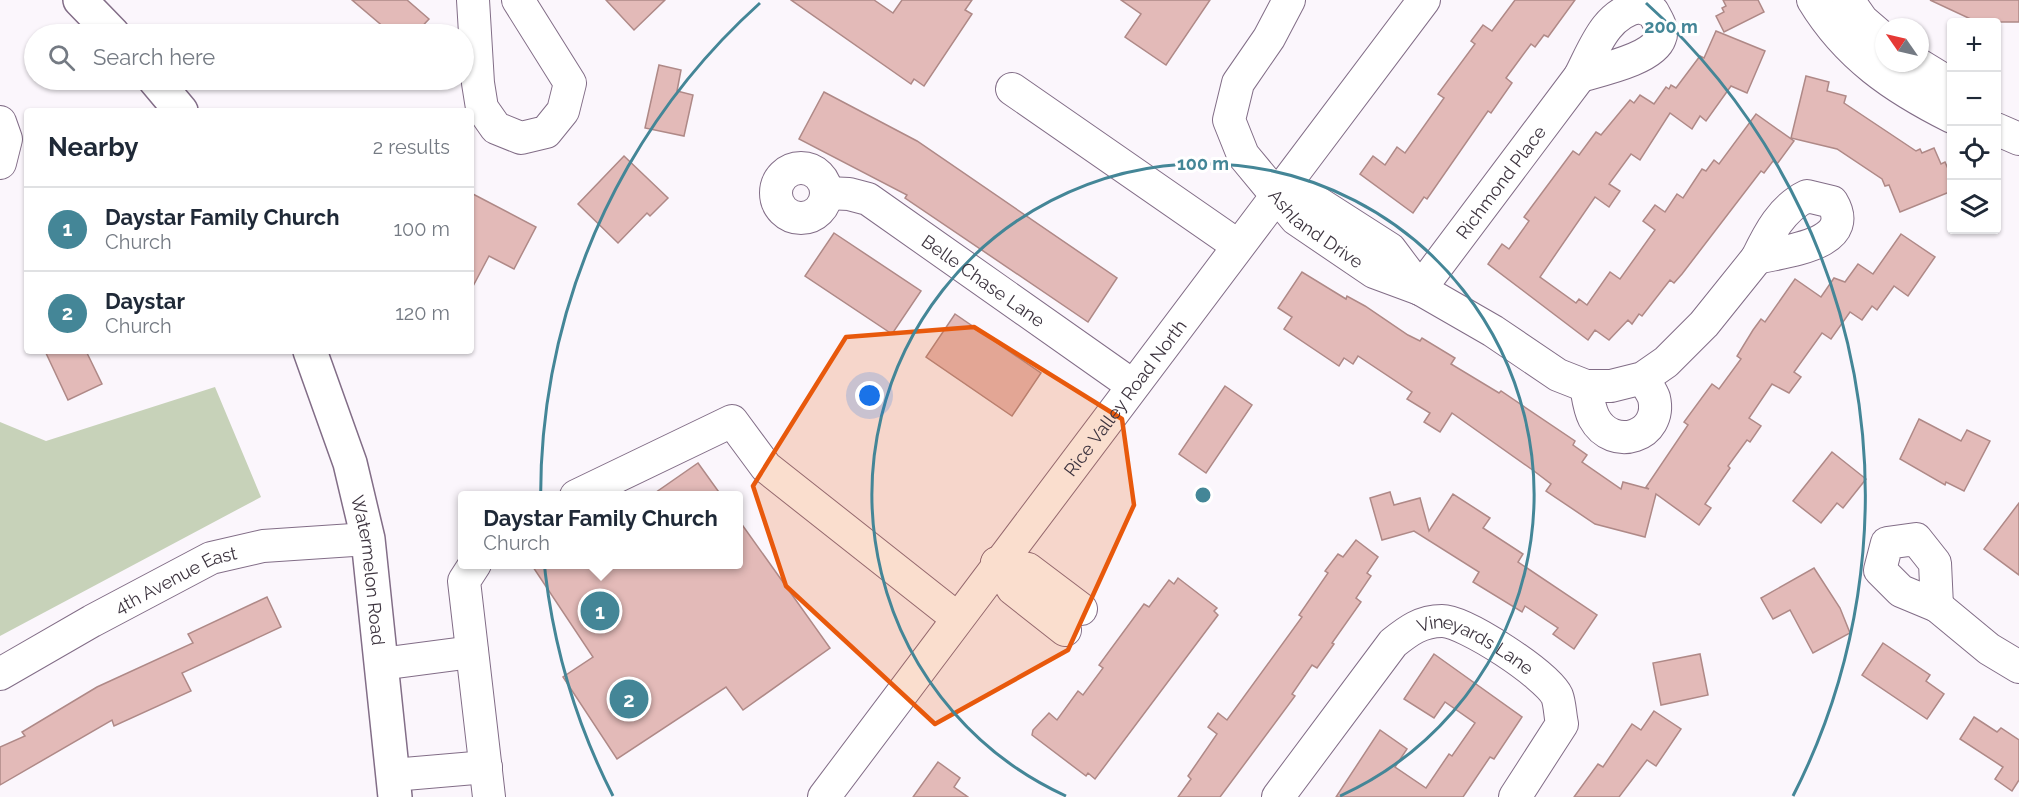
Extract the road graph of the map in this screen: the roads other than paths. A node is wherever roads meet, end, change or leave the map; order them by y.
1 (80, 0) edge
2 (473, 0) edge
3 (518, 0) edge
4 (1289, 0) edge
5 (1424, 0) edge
6 (1813, 0) edge
7 (1848, 0) edge
8 (103, 24) edge
9 (1875, 31) edge
10 (1929, 71) edge
11 (1580, 76) dead end
12 (1947, 82) edge
13 (1012, 88) dead end
14 (163, 90) edge
15 (178, 108) edge
16 (1947, 114) edge
17 (0, 122) edge
18 (0, 163) edge
19 (827, 193) dead end
20 (1277, 193) junction
21 (1237, 245) junction
22 (1757, 258) dead end
23 (1420, 289) junction
24 (311, 354) edge
25 (1643, 378) junction
26 (1132, 384) junction
27 (1586, 386) junction
28 (584, 491) edge
29 (368, 539) junction
30 (997, 563) junction
31 (472, 569) edge
32 (1937, 606) dead end
33 (957, 618) junction
34 (1073, 620) dead end
35 (472, 652) junction
36 (381, 664) junction
37 (2019, 667) edge
38 (0, 674) edge
39 (487, 782) edge
40 (394, 786) edge
41 (824, 797) edge
42 (1278, 797) edge
43 (1515, 797) edge

1 - 8 main road
2 - 3 street
4 - 20 street, Ashland Drive
5 - 20 street, Rice Valley Road North
6 - 16 street
7 - 9 street
10 - 12 street
11 - 23 street, Richmond Place
13 - 21 street
14 - 15 main road
17 - 18 street
19 - 26 street, Belle Chase Lane
20 - 21 street, Rice Valley Road North
20 - 23 street, Ashland Drive
21 - 26 street, Rice Valley Road North
22 - 25 street, Ashland Drive
23 - 27 street, Ashland Drive
24 - 29 main road, Watermelon Road
25 - 27 street, Ashland Drive
25 - 27 street
26 - 30 street, Rice Valley Road North
28 - 33 street
29 - 36 main road, Watermelon Road
29 - 38 street, 4th Avenue East
30 - 33 street, Rice Valley Road North
30 - 34 street
31 - 35 street
32 - 37 street
33 - 41 street, Rice Valley Road North
35 - 36 street
35 - 39 street
36 - 40 main road, Watermelon Road
39 - 40 street
42 - 43 street, Vineyards Lane

